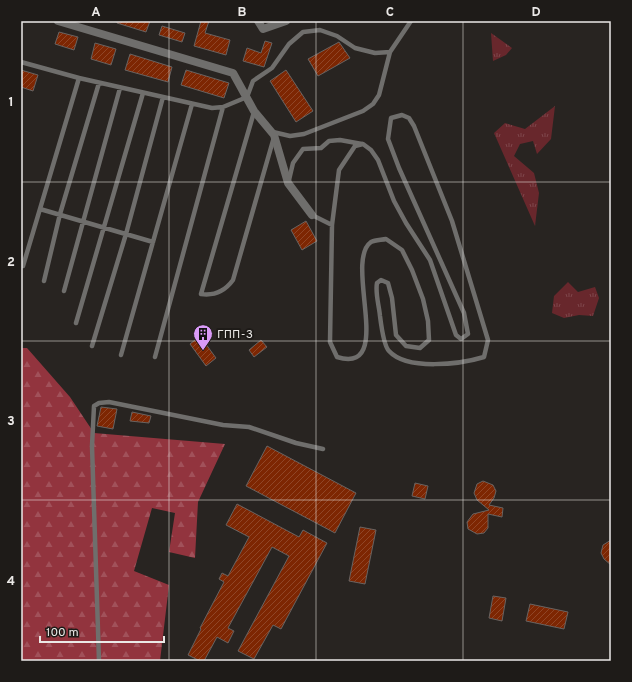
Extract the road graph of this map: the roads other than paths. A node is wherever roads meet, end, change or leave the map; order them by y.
1 (58, 21) edge
2 (258, 21) edge
3 (286, 21) edge
4 (412, 21) edge
5 (390, 52) junction
6 (21, 62) edge
7 (79, 78) junction
8 (99, 83) junction
9 (120, 88) junction
10 (143, 93) junction
11 (247, 96) junction
12 (163, 97) junction
13 (192, 104) junction
14 (222, 107) junction
15 (254, 111) junction
16 (272, 132) junction
17 (364, 144) junction
18 (288, 183) junction
19 (40, 209) junction
20 (60, 214) junction
21 (312, 215) joint
22 (84, 222) junction
23 (332, 225) junction
24 (104, 227) junction
25 (126, 234) junction
26 (153, 242) junction
27 (23, 266) dead end
28 (44, 281) dead end
29 (64, 291) dead end
30 (76, 323) dead end
31 (92, 346) dead end
32 (121, 355) dead end
33 (155, 357) dead end
34 (323, 449) dead end
35 (99, 661) edge

1 - 11 street
2 - 3 street
4 - 5 lane
5 - 11 lane
5 - 16 lane
6 - 7 lane
7 - 8 lane
7 - 19 lane
8 - 9 lane
8 - 20 lane
9 - 10 lane
9 - 22 lane
10 - 12 lane
10 - 24 lane
11 - 14 lane
11 - 15 street
12 - 13 lane
12 - 25 lane
13 - 14 lane
13 - 26 lane
14 - 33 lane
15 - 16 street
15 - 16 lane
16 - 18 street
17 - 18 lane
17 - 23 lane
17 - 23 lane
18 - 21 street
19 - 20 lane
19 - 27 lane
20 - 22 lane
20 - 28 lane
21 - 23 lane
22 - 24 lane
22 - 29 lane
24 - 25 lane
24 - 30 lane
25 - 26 lane
25 - 31 lane
26 - 32 lane
34 - 35 lane

